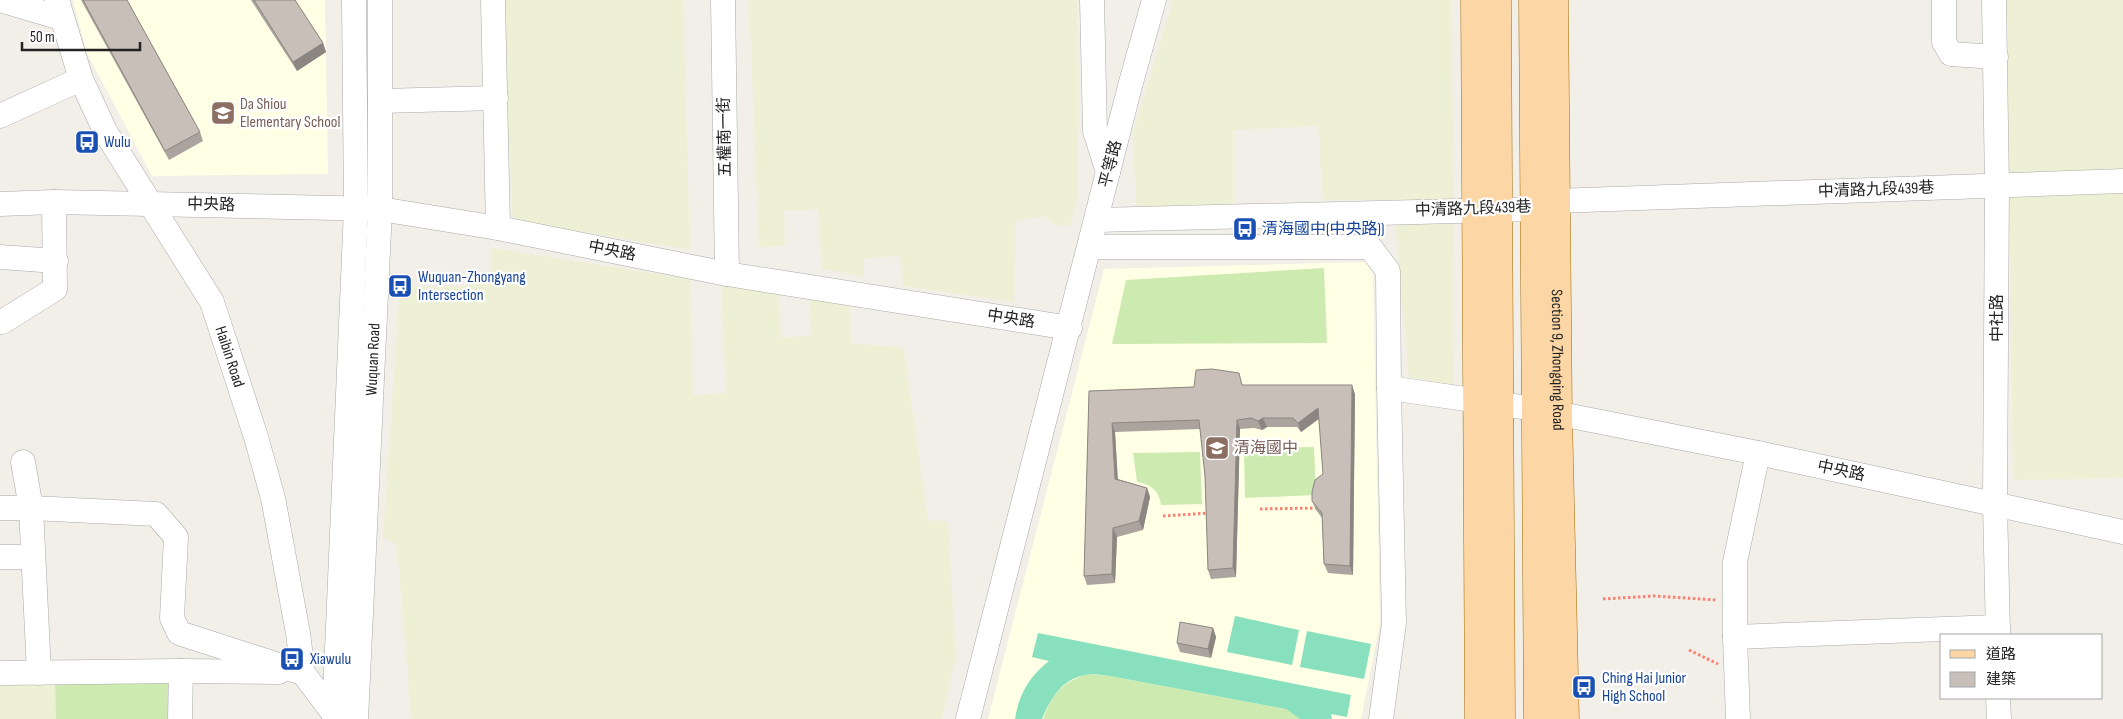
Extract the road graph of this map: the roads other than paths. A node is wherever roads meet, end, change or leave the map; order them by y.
1 (0, 0) edge
2 (354, 0) edge
3 (380, 0) edge
4 (493, 0) edge
5 (723, 0) edge
6 (1092, 0) edge
7 (1154, 0) edge
8 (1475, 0) edge
9 (1497, 0) edge
10 (1533, 0) edge
11 (1554, 0) edge
12 (1944, 0) edge
13 (1994, 0) edge
14 (59, 9) edge
15 (1996, 57) junction
16 (81, 79) junction
17 (1094, 82) junction
18 (1130, 86) junction
19 (496, 98) junction
20 (380, 101) junction
21 (0, 116) edge
22 (1108, 172) junction
23 (2123, 181) edge
24 (1997, 186) junction
25 (54, 202) junction
26 (0, 204) edge
27 (151, 204) junction
28 (1545, 205) junction
29 (356, 209) junction
30 (380, 209) junction
31 (1488, 210) junction
32 (1097, 220) junction
33 (498, 228) junction
34 (1090, 247) junction
35 (0, 258) edge
36 (56, 261) junction
37 (727, 274) junction
38 (2, 322) dead end
39 (1070, 328) junction
40 (1389, 388) junction
41 (1488, 401) junction
42 (1547, 412) junction
43 (1758, 453) junction
44 (23, 462) dead end
45 (1995, 504) junction
46 (0, 508) edge
47 (31, 508) junction
48 (2123, 532) edge
49 (0, 557) edge
50 (32, 557) junction
51 (1998, 631) edge
52 (1735, 637) junction
53 (181, 671) junction
54 (2, 673) dead end
55 (39, 673) junction
56 (303, 673) junction
57 (1998, 699) edge
58 (345, 716) edge
59 (180, 719) edge
60 (968, 719) edge
61 (1380, 719) edge
62 (1480, 719) edge
63 (1501, 719) edge
64 (1538, 719) edge
65 (1565, 719) edge
66 (1738, 719) edge
67 (1999, 719) edge

1 - 14 street
2 - 29 street, Wuquan Road
3 - 20 street, Wuquan Road
4 - 19 street
5 - 37 street, 五權南一街
6 - 17 street
7 - 18 street, 平等路
8 - 31 main road
9 - 31 main road
10 - 28 main road, Section 9, Zhongqing Road
11 - 28 main road, Section 9, Zhongqing Road
12 - 15 street
13 - 15 street, 中社路
14 - 16 street, Haibin Road
15 - 24 street, 中社路
16 - 21 street
16 - 27 street, Haibin Road
17 - 18 street
17 - 22 street
18 - 22 street, 平等路
19 - 20 street
19 - 33 street
20 - 30 street, Wuquan Road
22 - 32 street, 平等路
23 - 24 street, 中清路九段439巷
24 - 28 street, 中清路九段439巷
24 - 45 street, 中社路
25 - 26 street, 中央路
25 - 27 street, 中央路
25 - 36 street
27 - 29 street, 中央路
27 - 56 street, Haibin Road
28 - 31 street, 中清路九段439巷
28 - 42 main road, Section 9, Zhongqing Road
29 - 30 street, 中央路
29 - 58 street, Wuquan Road
30 - 33 street, 中央路
30 - 58 street, Wuquan Road
31 - 32 street, 中清路九段439巷
31 - 41 main road
32 - 34 street, 平等路
33 - 37 street, 中央路
34 - 39 street, 平等路
34 - 40 street
35 - 36 street
36 - 38 street
37 - 39 street, 中央路
39 - 60 street, 平等路
40 - 41 street, 中央路
40 - 61 street
41 - 42 street, 中央路
41 - 62 main road
41 - 63 main road
42 - 43 street, 中央路
42 - 64 main road, Section 9, Zhongqing Road
42 - 65 main road, Section 9, Zhongqing Road
43 - 45 street, 中央路
43 - 52 street
44 - 47 street
45 - 48 street, 中央路
45 - 51 street, 中社路
46 - 47 street
47 - 50 street
47 - 56 street
49 - 50 street
50 - 55 street
51 - 52 street
52 - 66 street
53 - 55 street
53 - 56 street
53 - 59 street
54 - 55 street
56 - 58 street, Haibin Road
57 - 67 street

